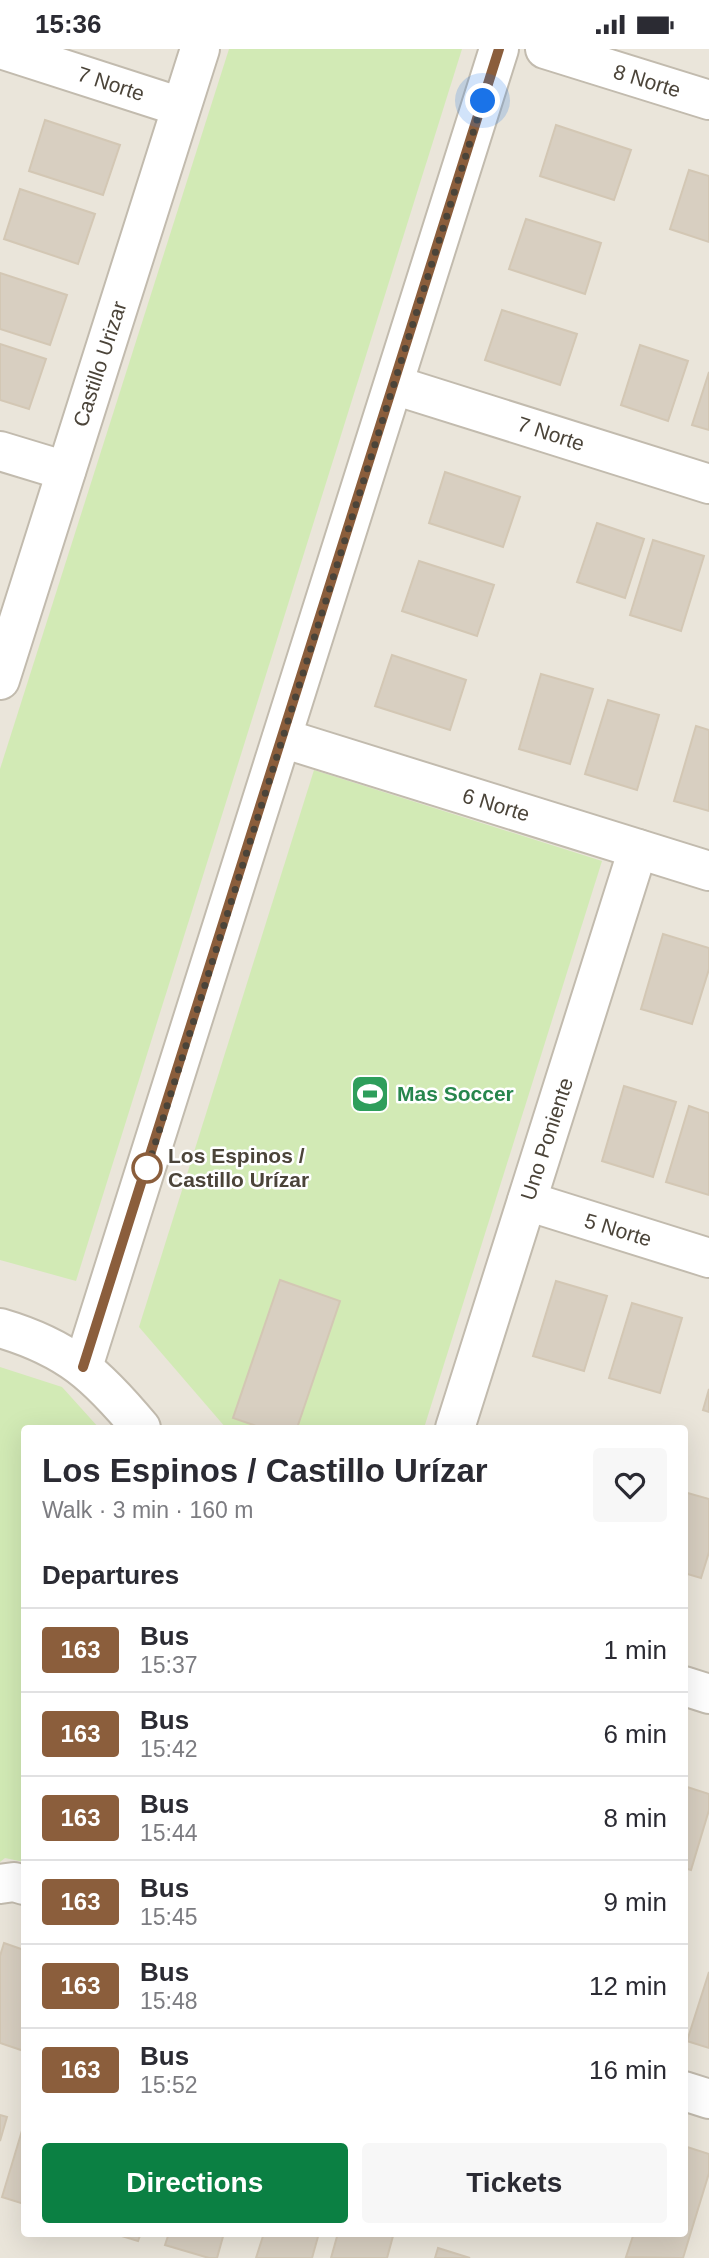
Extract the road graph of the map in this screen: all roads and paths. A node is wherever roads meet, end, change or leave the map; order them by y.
1 (1, 49) edge
2 (200, 49) edge
3 (499, 49) edge
4 (545, 49) edge
5 (709, 100) edge
6 (181, 107) junction
7 (394, 385) junction
8 (0, 450) edge
9 (66, 471) junction
10 (709, 484) edge
11 (0, 680) edge
12 (282, 738) junction
13 (638, 849) junction
14 (709, 871) edge
15 (527, 1201) junction
16 (709, 1258) edge
17 (0, 1328) edge
18 (83, 1367) junction
19 (139, 1425) edge
20 (456, 1425) edge
21 (688, 1687) edge
22 (709, 1694) edge
23 (21, 1884) edge
24 (0, 1885) edge
25 (688, 2092) edge
26 (709, 2099) edge

1 - 6 street, 7 Norte
2 - 6 street, Castillo Urizar
3 - 7 street
4 - 5 street, 8 Norte
6 - 9 street, Castillo Urizar
7 - 10 street, 7 Norte
7 - 12 street
8 - 9 street
9 - 11 street, Castillo Urizar
12 - 13 street, 6 Norte
12 - 18 street
13 - 14 street, 6 Norte
13 - 15 street, Uno Poniente
15 - 16 street, 5 Norte
15 - 20 street, Uno Poniente
17 - 18 street
18 - 19 street
21 - 22 street
23 - 24 street
25 - 26 street

